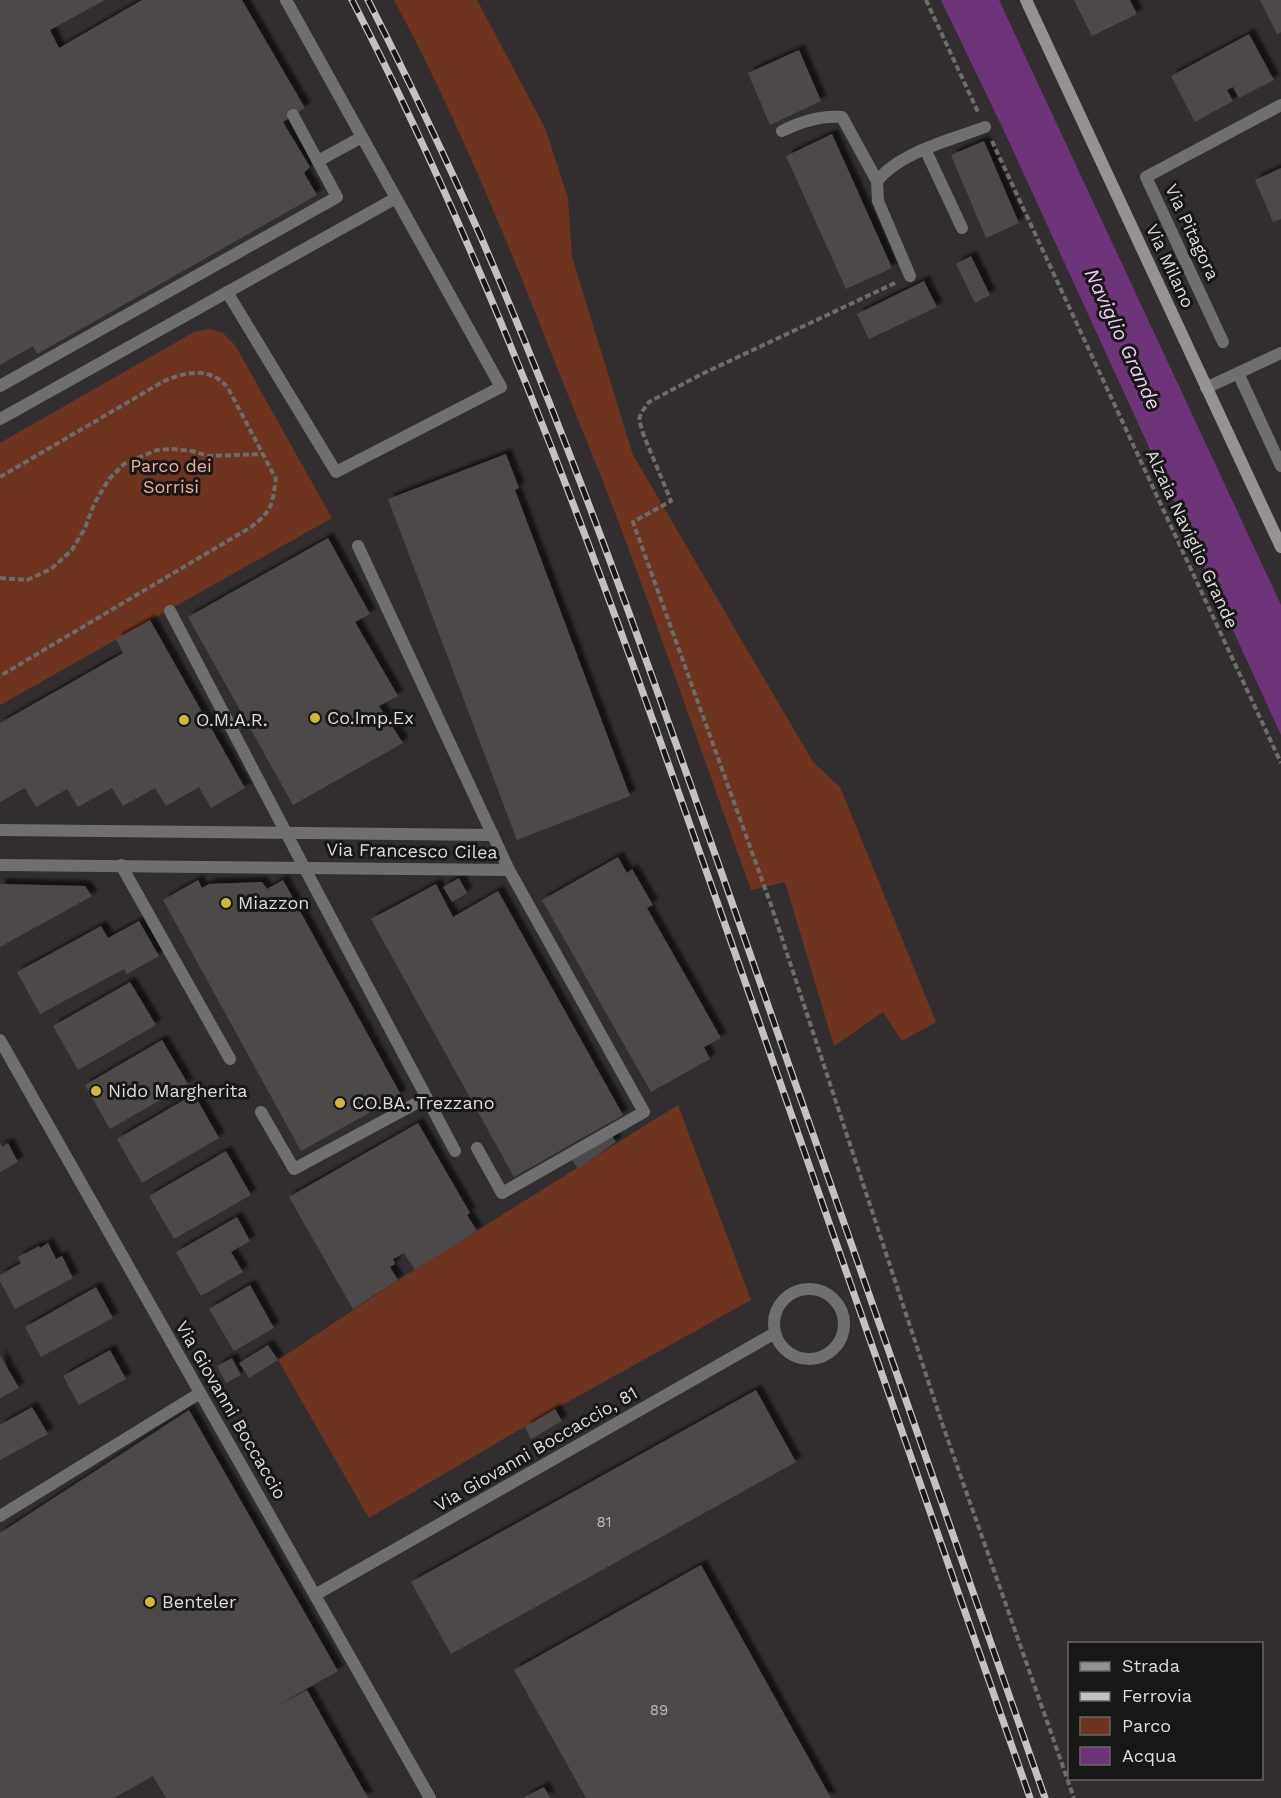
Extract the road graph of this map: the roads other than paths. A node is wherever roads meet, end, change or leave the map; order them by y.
1 (286, 0) edge
2 (1026, 0) edge
3 (1281, 105) edge
4 (293, 115) dead end
5 (985, 127) road end
6 (782, 131) dead end
7 (362, 136) junction
8 (925, 149) junction
9 (318, 161) junction
10 (877, 181) junction
11 (396, 198) junction
12 (962, 228) dead end
13 (910, 276) road end
14 (227, 292) junction
15 (1223, 342) dead end
16 (1281, 353) edge
17 (1238, 373) junction
18 (0, 386) edge
19 (1206, 388) junction
20 (0, 419) edge
21 (1281, 465) edge
22 (358, 546) dead end
23 (1281, 547) edge
24 (170, 611) dead end
25 (0, 830) edge
26 (287, 833) junction
27 (493, 835) junction
28 (0, 865) edge
29 (121, 865) junction
30 (304, 867) junction
31 (509, 870) junction
32 (0, 1041) edge
33 (230, 1059) dead end
34 (426, 1098) junction
35 (261, 1112) dead end
36 (477, 1148) dead end
37 (455, 1151) dead end
38 (775, 1333) junction
39 (200, 1393) junction
40 (0, 1516) edge
41 (315, 1595) junction
42 (430, 1798) edge

1 - 7 street
2 - 19 main road, Via Milano
3 - 15 street, Via Pitagora
4 - 9 street
5 - 8 street
6 - 10 street
7 - 9 street
7 - 11 street
8 - 10 street
8 - 12 street
9 - 18 street
10 - 13 street
11 - 14 street
11 - 14 street
14 - 20 street
16 - 17 street
17 - 19 street
17 - 21 street
19 - 23 main road, Via Milano
22 - 27 street
24 - 26 street
25 - 26 street, Via Francesco Cilea
26 - 27 street, Via Francesco Cilea
26 - 30 street
27 - 31 street, Via Francesco Cilea
28 - 29 street, Via Francesco Cilea
29 - 30 street, Via Francesco Cilea
29 - 33 street
30 - 31 street, Via Francesco Cilea
30 - 34 street
31 - 36 street
32 - 39 street, Via Giovanni Boccaccio
34 - 35 street
34 - 37 street
38 - 38 street
38 - 41 street, Via Giovanni Boccaccio, 81
39 - 40 street
39 - 41 street, Via Giovanni Boccaccio
41 - 42 street, Via Giovanni Boccaccio

